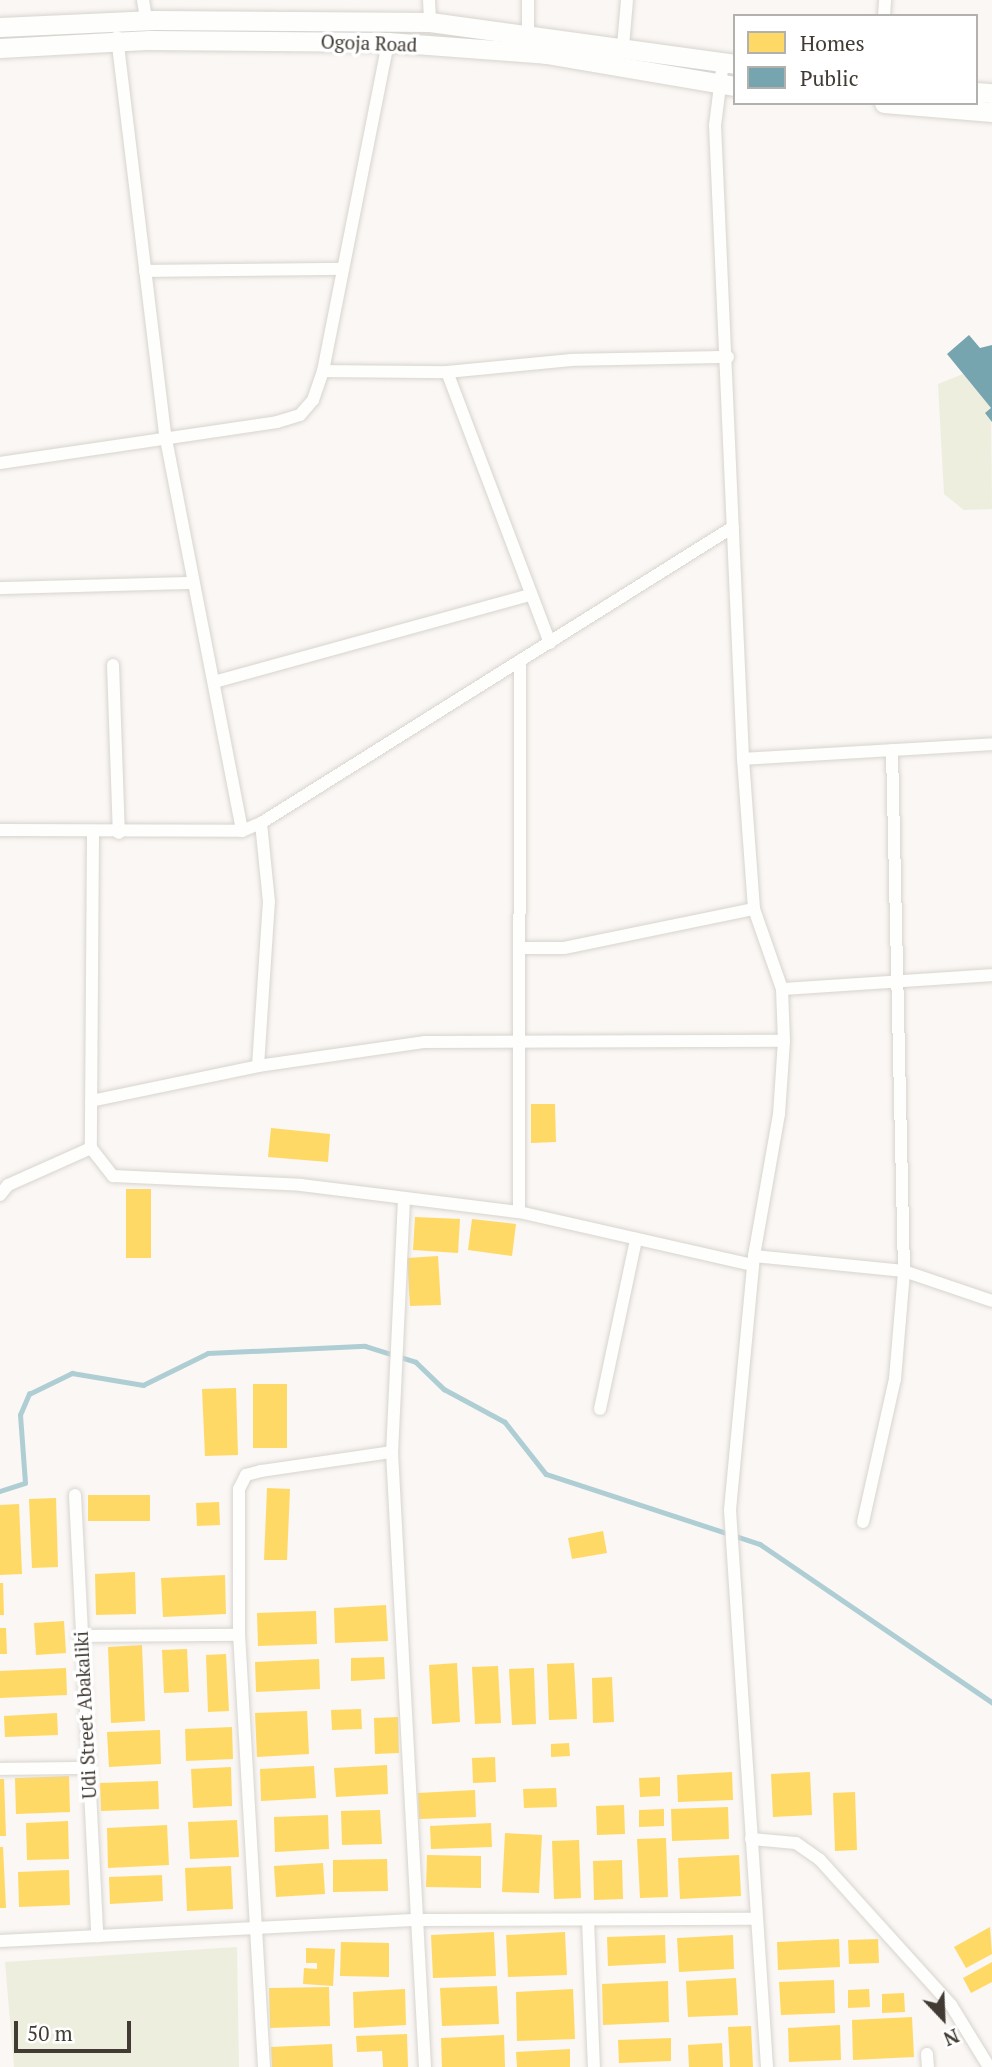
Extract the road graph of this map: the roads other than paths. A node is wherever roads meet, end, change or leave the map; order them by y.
1 (143, 0) edge
2 (429, 0) edge
3 (528, 0) edge
4 (627, 0) edge
5 (146, 20) junction
6 (115, 22) junction
7 (430, 22) junction
8 (0, 27) edge
9 (528, 31) junction
10 (117, 42) junction
11 (388, 42) junction
12 (623, 46) junction
13 (0, 48) edge
14 (729, 63) edge
15 (728, 85) edge
16 (908, 105) edge
17 (992, 112) edge
18 (343, 269) junction
19 (145, 271) junction
20 (728, 357) junction
21 (323, 371) junction
22 (447, 372) junction
23 (166, 439) junction
24 (0, 463) edge
25 (733, 527) junction
26 (191, 583) junction
27 (0, 588) edge
28 (530, 595) junction
29 (550, 643) junction
30 (113, 665) dead end
31 (520, 665) junction
32 (214, 682) junction
33 (992, 744) edge
34 (892, 750) junction
35 (743, 759) junction
36 (261, 824) junction
37 (0, 830) edge
38 (242, 831) junction
39 (119, 833) junction
40 (93, 834) junction
41 (754, 909) junction
42 (519, 948) junction
43 (992, 975) edge
44 (902, 977) junction
45 (782, 989) junction
46 (518, 1039) junction
47 (784, 1041) junction
48 (258, 1066) junction
49 (90, 1101) junction
50 (91, 1148) junction
51 (0, 1195) edge
52 (404, 1199) junction
53 (519, 1212) junction
54 (636, 1239) junction
55 (753, 1260) junction
56 (904, 1271) junction
57 (992, 1301) edge
58 (600, 1409) dead end
59 (391, 1452) junction
60 (75, 1495) dead end
61 (863, 1522) dead end
62 (239, 1635) junction
63 (79, 1636) junction
64 (88, 1768) junction
65 (0, 1769) edge
66 (751, 1839) junction
67 (755, 1919) junction
68 (417, 1920) junction
69 (588, 1920) junction
70 (256, 1927) junction
71 (97, 1936) junction
72 (0, 1941) edge
73 (264, 2067) edge
74 (425, 2067) edge
75 (594, 2067) edge
76 (767, 2067) edge
77 (989, 2067) edge

1 - 5 street
2 - 7 street
3 - 9 street
4 - 12 street
5 - 6 main road, Ogoja Road
5 - 7 main road, Ogoja Road
6 - 8 main road, Ogoja Road
6 - 10 street
7 - 9 main road, Ogoja Road
9 - 12 main road, Ogoja Road
10 - 11 main road, Ogoja Road
10 - 13 main road, Ogoja Road
10 - 19 street
11 - 15 main road, Ogoja Road
11 - 18 street
12 - 14 main road, Ogoja Road
14 - 15 street
15 - 20 street
16 - 17 main road
18 - 19 street
18 - 21 street
19 - 23 street
20 - 22 street
20 - 25 street
21 - 22 street
21 - 23 street
22 - 28 street
23 - 24 street
23 - 26 street
25 - 29 street
25 - 35 street
26 - 27 street
26 - 32 street
28 - 29 street
28 - 32 street
29 - 31 street
30 - 39 street
31 - 36 street
31 - 42 street
32 - 38 street
33 - 34 street
34 - 35 street
34 - 44 street
35 - 41 street
36 - 38 street
36 - 48 street
37 - 40 street
38 - 39 street
39 - 40 street
40 - 49 street
41 - 42 street
41 - 45 street
42 - 46 street
43 - 44 street
44 - 45 street
44 - 56 street
45 - 47 street
46 - 47 street
46 - 48 street
46 - 53 street
47 - 55 street
48 - 49 street
49 - 50 street
50 - 51 street
50 - 52 street
52 - 53 street
52 - 59 street
53 - 54 street
54 - 55 street
54 - 58 street
55 - 56 street
55 - 66 street
56 - 57 street
56 - 61 street
59 - 62 street
59 - 68 street
60 - 63 street, Udi Street Abakaliki
62 - 63 street
62 - 70 street
63 - 64 street, Udi Street Abakaliki
64 - 65 street
64 - 71 street, Udi Street Abakaliki
66 - 67 street
66 - 77 street
67 - 69 street
67 - 76 street
68 - 69 street
68 - 70 street
68 - 74 street
69 - 75 street
70 - 71 street
70 - 73 street
71 - 72 street

